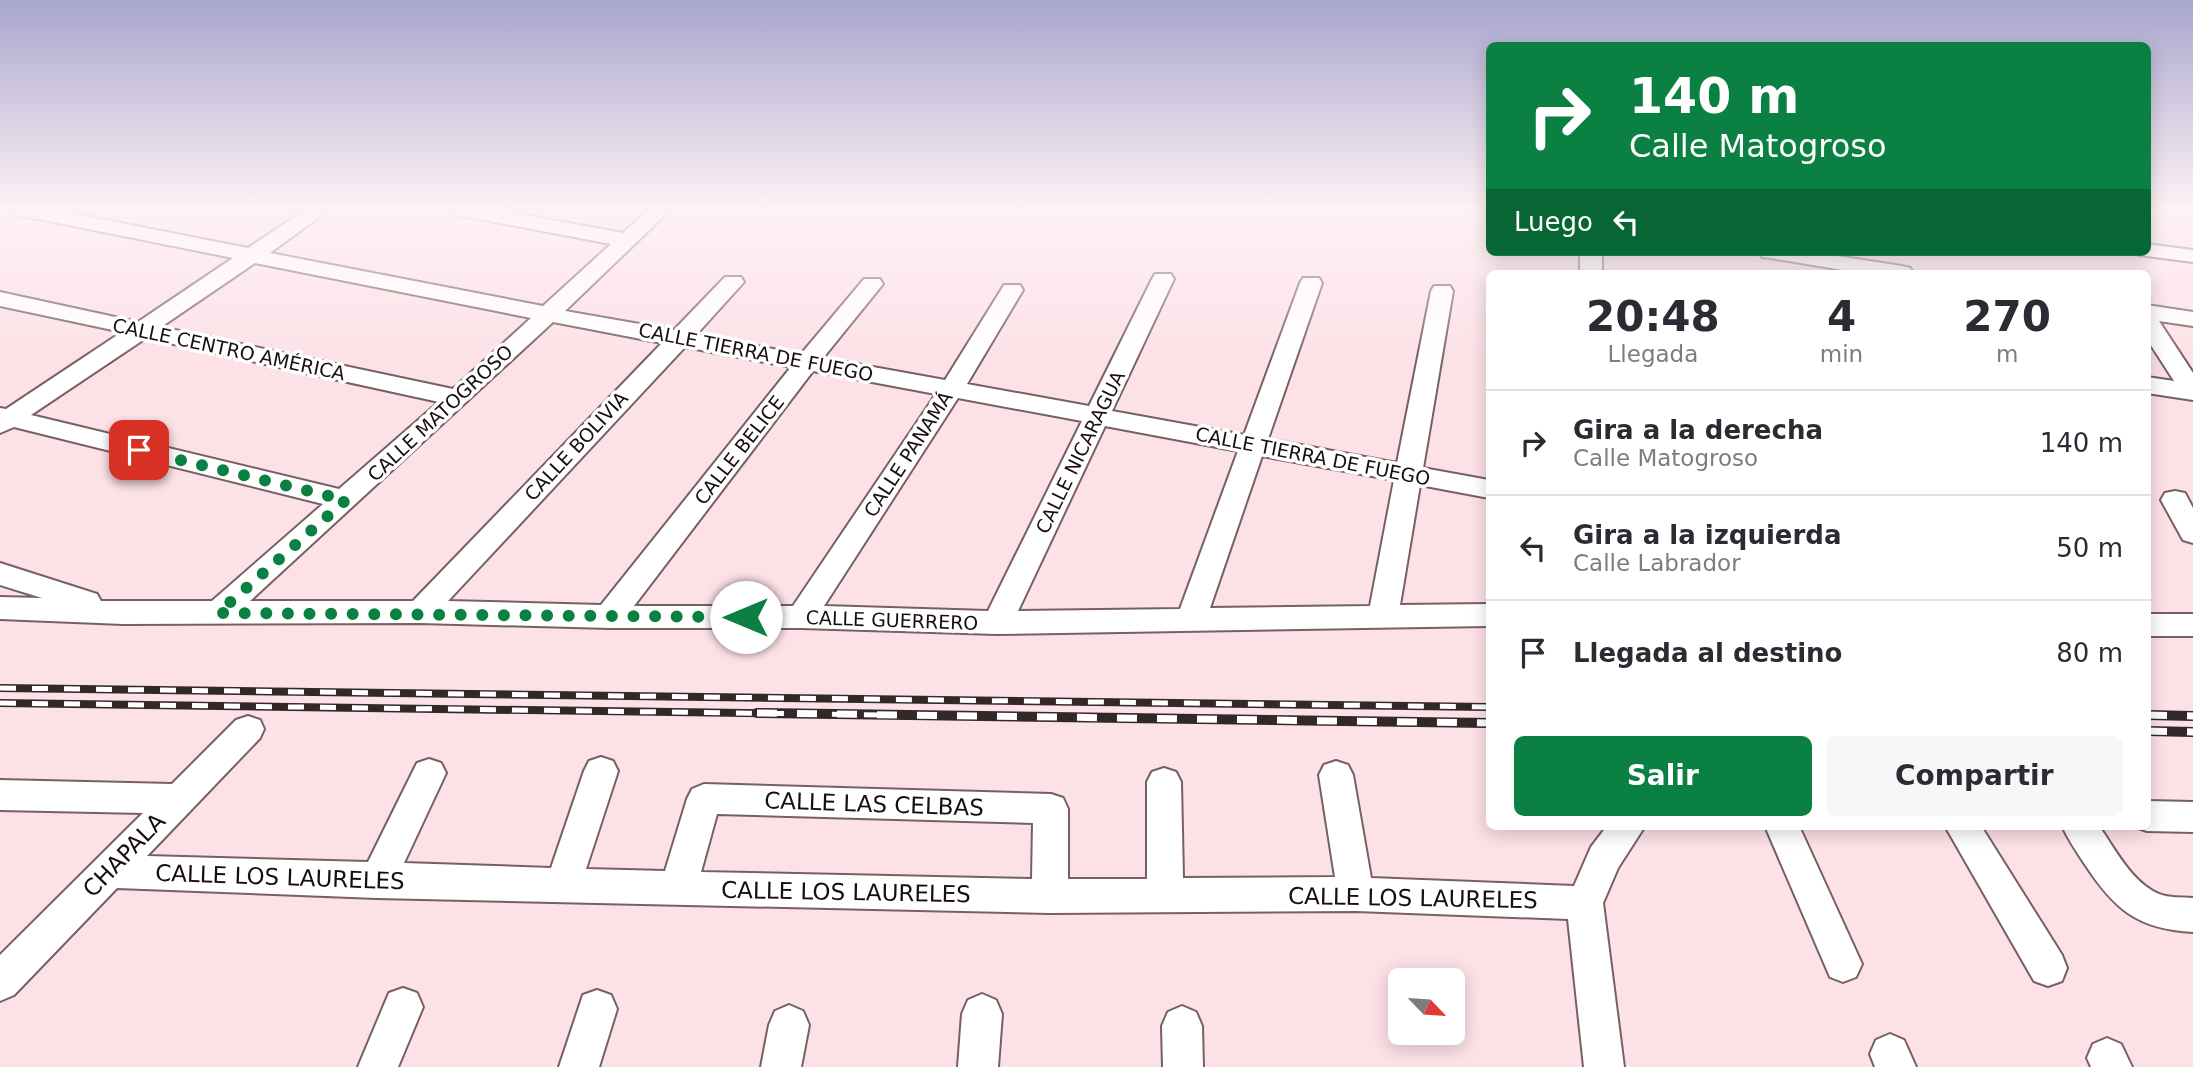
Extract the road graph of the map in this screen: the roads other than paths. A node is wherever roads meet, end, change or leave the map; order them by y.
1 (247, 260) edge
2 (278, 260) edge
3 (605, 260) edge
4 (1819, 260) edge
5 (1883, 270) edge
6 (1163, 279) dead end
7 (733, 282) dead end
8 (1311, 283) dead end
9 (872, 284) dead end
10 (1012, 290) dead end
11 (1442, 291) dead end
12 (0, 299) edge
13 (2151, 313) edge
14 (547, 314) junction
15 (2193, 319) edge
16 (2151, 326) edge
17 (140, 329) junction
18 (679, 337) junction
19 (807, 362) junction
20 (2151, 385) edge
21 (952, 389) junction
22 (2193, 392) edge
23 (458, 398) junction
24 (1098, 416) junction
25 (3, 420) edge
26 (1254, 445) junction
27 (1409, 474) junction
28 (1486, 488) edge
29 (346, 500) junction
30 (2175, 500) dead end
31 (2193, 533) edge
32 (0, 574) edge
33 (0, 608) edge
34 (420, 612) junction
35 (123, 613) junction
36 (218, 613) junction
37 (1382, 615) junction
38 (1486, 615) edge
39 (801, 617) junction
40 (609, 618) junction
41 (1191, 619) junction
42 (997, 624) junction
43 (2151, 625) edge
44 (2193, 625) edge
45 (248, 729) dead end
46 (601, 771) dead end
47 (429, 773) dead end
48 (1336, 775) dead end
49 (1164, 782) dead end
50 (0, 795) edge
51 (179, 799) junction
52 (2151, 816) edge
53 (2193, 817) edge
54 (1625, 830) edge
55 (1784, 830) edge
56 (1964, 830) edge
57 (2082, 830) edge
58 (108, 871) junction
59 (377, 881) junction
60 (563, 884) junction
61 (678, 888) junction
62 (1356, 894) junction
63 (1050, 896) junction
64 (1165, 896) junction
65 (1585, 903) junction
66 (2193, 915) edge
67 (1843, 964) dead end
68 (2048, 968) dead end
69 (1, 980) edge
70 (403, 1007) dead end
71 (597, 1009) dead end
72 (982, 1014) dead end
73 (789, 1025) dead end
74 (1182, 1026) dead end
75 (378, 1067) edge
76 (579, 1067) edge
77 (781, 1067) edge
78 (978, 1067) edge
79 (1183, 1067) edge
80 (1604, 1067) edge

1 - 17 street
2 - 14 street, CALLE TIERRA DE FUEGO
3 - 14 street, CALLE MATOGROSO
4 - 5 street
6 - 24 street, CALLE NICARAGUA
7 - 18 street, CALLE BOLIVIA
8 - 26 street
9 - 19 street, CALLE BELICE
10 - 21 street, CALLE PANAMÁ
11 - 27 street
12 - 17 street, CALLE CENTRO AMÉRICA
13 - 15 street
14 - 18 street, CALLE TIERRA DE FUEGO
14 - 23 street, CALLE MATOGROSO
16 - 22 street
17 - 23 street, CALLE CENTRO AMÉRICA
17 - 25 street
18 - 19 street, CALLE TIERRA DE FUEGO
18 - 34 street, CALLE BOLIVIA
19 - 21 street, CALLE TIERRA DE FUEGO
19 - 40 street, CALLE BELICE
20 - 22 street
21 - 24 street, CALLE TIERRA DE FUEGO
21 - 39 street, CALLE PANAMÁ
23 - 29 street, CALLE MATOGROSO
24 - 26 street, CALLE TIERRA DE FUEGO
24 - 42 street, CALLE NICARAGUA
25 - 29 street
26 - 27 street, CALLE TIERRA DE FUEGO
26 - 41 street
27 - 28 street, CALLE TIERRA DE FUEGO
27 - 37 street
29 - 36 street, CALLE MATOGROSO
30 - 31 street
32 - 35 street
33 - 35 street, CALLE GUERRERO
34 - 36 street, CALLE GUERRERO
34 - 40 street, CALLE GUERRERO
35 - 36 street, CALLE GUERRERO
37 - 38 street, CALLE GUERRERO
37 - 41 street, CALLE GUERRERO
39 - 40 street, CALLE GUERRERO
39 - 42 street, CALLE GUERRERO
41 - 42 street, CALLE GUERRERO
43 - 44 street
45 - 51 street, CHAPALA
46 - 60 street
47 - 59 street
48 - 62 street
49 - 64 street
50 - 51 street
51 - 58 street, CHAPALA
52 - 53 street
54 - 65 street
55 - 67 street
56 - 68 street
57 - 66 street
58 - 59 street, CALLE LOS LAURELES
58 - 69 street, CHAPALA
59 - 60 street, CALLE LOS LAURELES
60 - 61 street, CALLE LOS LAURELES
61 - 63 street, CALLE LOS LAURELES
61 - 63 street, CALLE LAS CELBAS
62 - 64 street, CALLE LOS LAURELES
62 - 65 street, CALLE LOS LAURELES
63 - 64 street, CALLE LOS LAURELES
65 - 80 street
70 - 75 street
71 - 76 street
72 - 78 street
73 - 77 street
74 - 79 street

